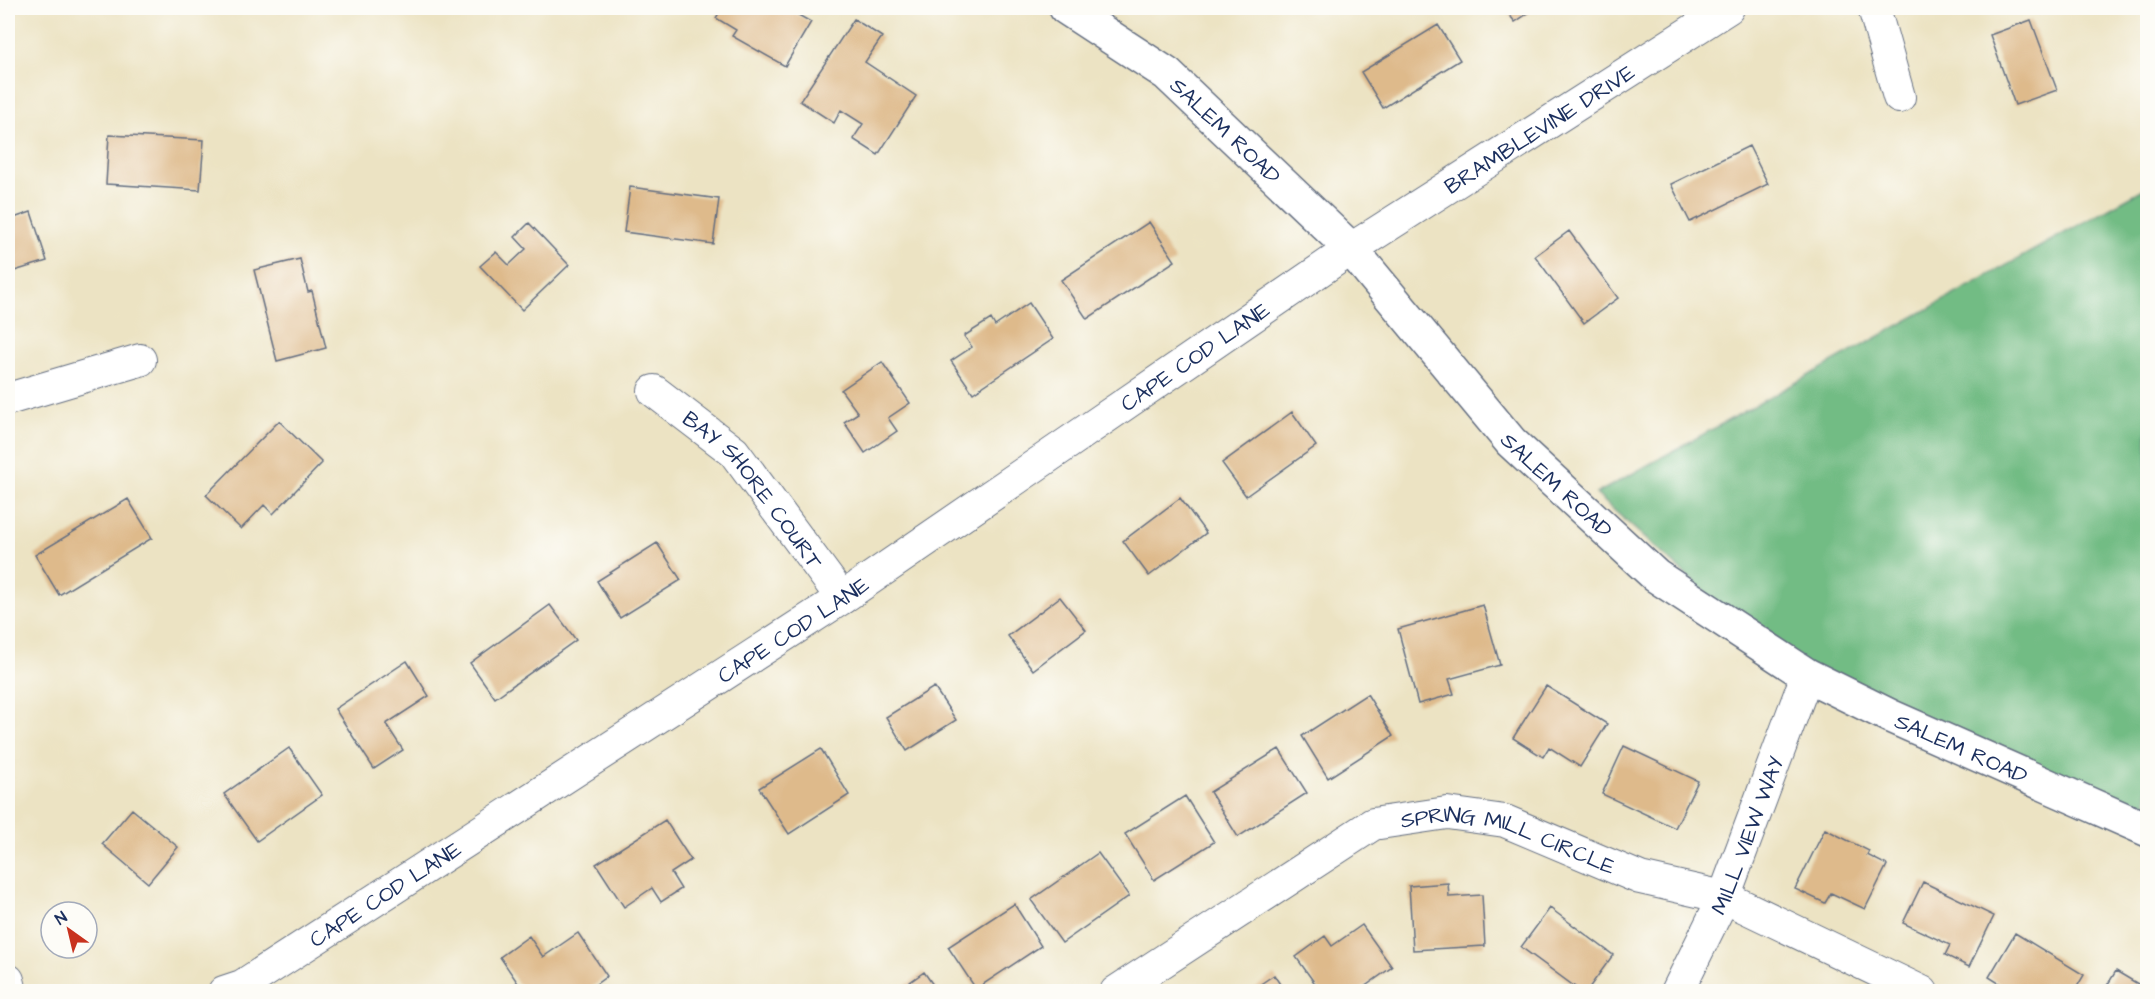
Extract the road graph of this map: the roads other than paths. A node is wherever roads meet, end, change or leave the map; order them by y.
1 (1066, 8) edge
2 (1728, 8) edge
3 (1874, 8) edge
4 (1899, 97) dead end
5 (1351, 249) junction
6 (140, 360) dead end
7 (654, 391) dead end
8 (8, 399) edge
9 (842, 597) junction
10 (1807, 675) junction
11 (2148, 830) edge
12 (1724, 897) junction
13 (8, 980) edge
14 (236, 990) edge
15 (11, 992) edge
16 (1116, 992) edge
17 (1677, 992) edge
18 (1922, 992) edge

1 - 5 street, SALEM ROAD
2 - 5 street, BRAMBLEVINE DRIVE
3 - 4 street
5 - 9 street, CAPE COD LANE
5 - 10 street, SALEM ROAD
6 - 8 street
7 - 9 street, BAY SHORE COURT
9 - 14 street, CAPE COD LANE
10 - 11 street, SALEM ROAD
10 - 12 street, MILL VIEW WAY
12 - 16 street, SPRING MILL CIRCLE
12 - 17 street, MILL VIEW WAY
12 - 18 street, SPRING MILL CIRCLE
13 - 15 street

